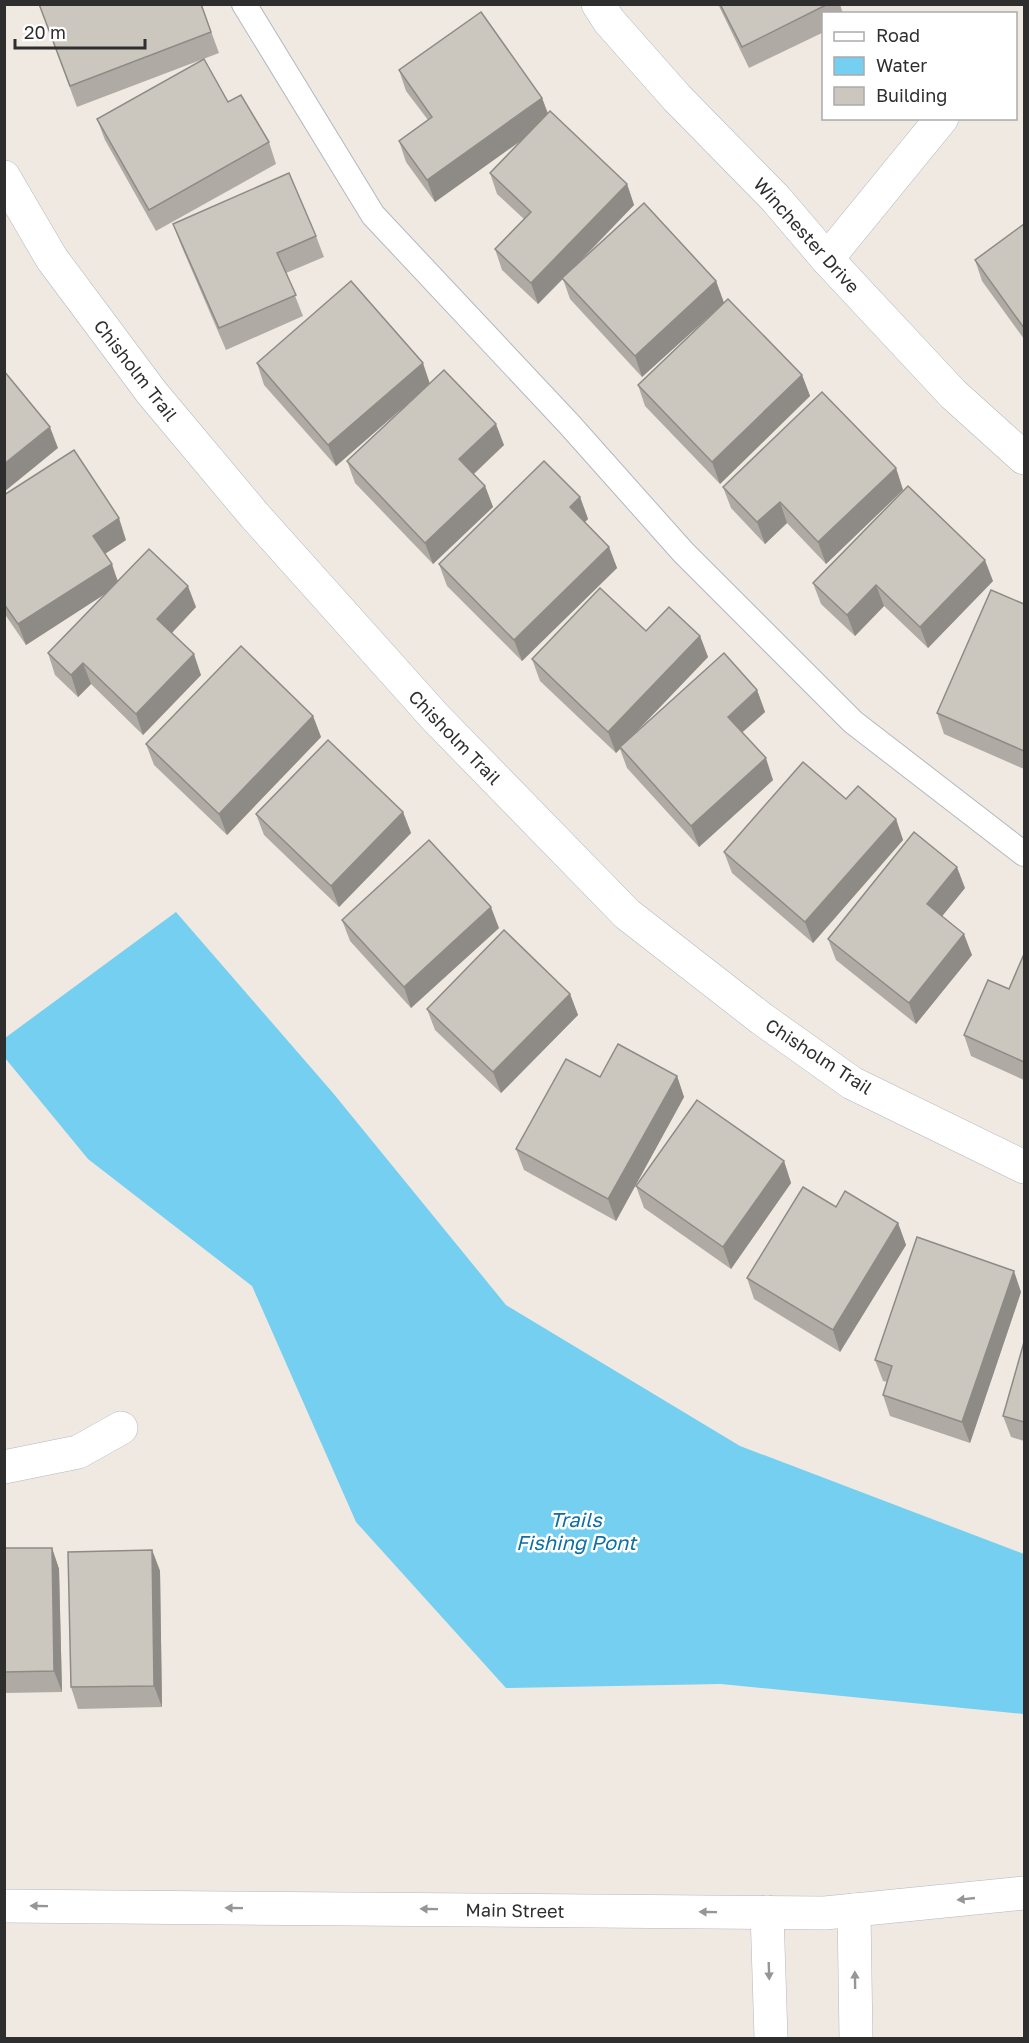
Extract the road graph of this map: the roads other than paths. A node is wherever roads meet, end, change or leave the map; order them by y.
1 (244, 4) edge
2 (598, 4) edge
3 (940, 120) edge
4 (4, 177) edge
5 (827, 259) junction
6 (1024, 458) edge
7 (1024, 854) edge
8 (1024, 1167) edge
9 (121, 1428) dead end
10 (4, 1467) edge
11 (1024, 1893) edge
12 (4, 1905) edge
13 (854, 1910) junction
14 (767, 1912) junction
15 (771, 2038) edge
16 (856, 2038) edge

1 - 7 lane
2 - 5 street, Winchester Drive
3 - 5 street
4 - 8 street, Chisholm Trail
5 - 6 street, Winchester Drive
9 - 10 street
11 -> 13 street, Main Street
14 -> 12 street, Main Street
13 - 14 street, Main Street
16 -> 13 street
14 -> 15 street

